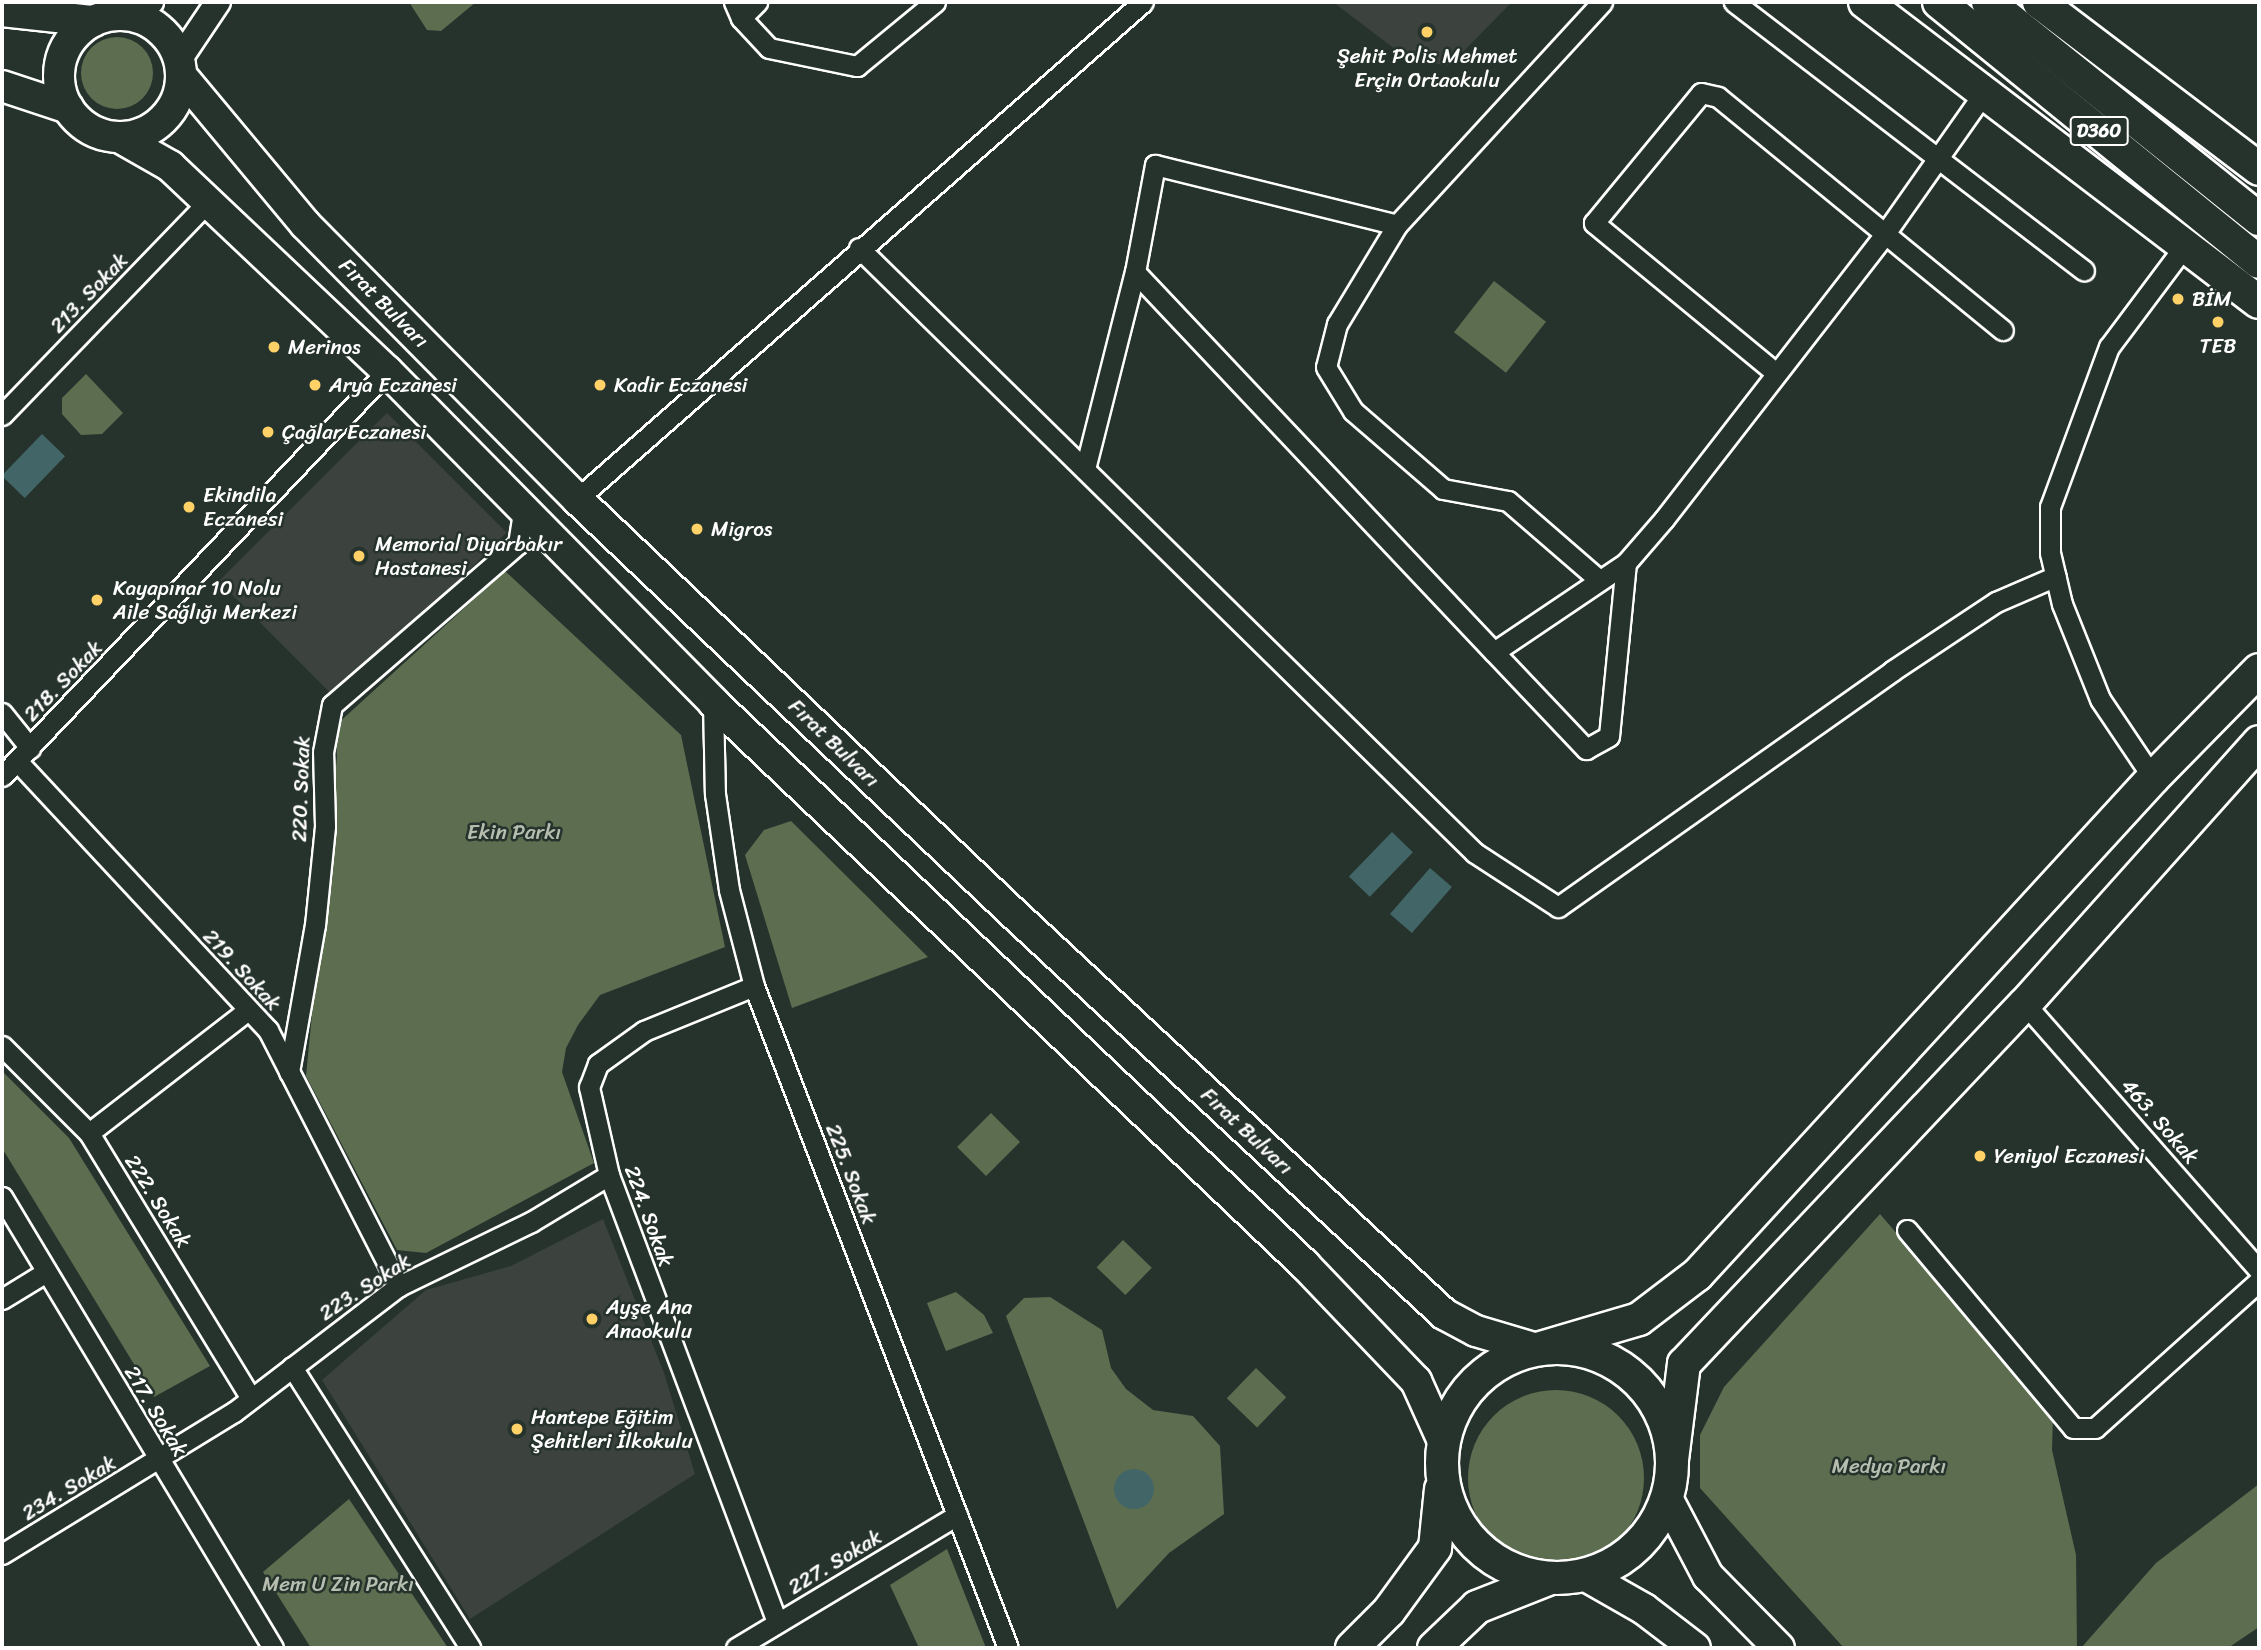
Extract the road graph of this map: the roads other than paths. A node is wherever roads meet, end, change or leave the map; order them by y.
1 (218, 2) edge
2 (757, 2) edge
3 (935, 2) edge
4 (1143, 2) edge
5 (1602, 2) edge
6 (1734, 2) edge
7 (1866, 2) edge
8 (1939, 2) edge
9 (1988, 2) edge
10 (2039, 2) edge
11 (142, 9) edge
12 (738, 10) edge
13 (2, 11) edge
14 (93, 21) junction
15 (180, 67) junction
16 (2, 86) edge
17 (1983, 94) junction
18 (68, 108) junction
19 (120, 137) junction
20 (1937, 160) junction
21 (2259, 169) edge
22 (208, 202) junction
23 (2259, 219) edge
24 (1397, 225) junction
25 (1884, 235) junction
26 (859, 248) junction
27 (2183, 248) junction
28 (2259, 262) edge
29 (2084, 271) dead end
30 (1135, 272) junction
31 (2259, 302) edge
32 (2003, 330) dead end
33 (387, 372) junction
34 (1776, 373) junction
35 (2, 415) edge
36 (1085, 469) junction
37 (577, 499) junction
38 (524, 506) junction
39 (1626, 563) junction
40 (2056, 576) junction
41 (1598, 579) junction
42 (1494, 652) junction
43 (2259, 670) edge
44 (713, 702) junction
45 (2, 713) edge
46 (2259, 742) edge
47 (24, 754) junction
48 (2, 776) edge
49 (2153, 778) junction
50 (754, 986) junction
51 (2025, 1004) junction
52 (248, 1010) junction
53 (2, 1046) edge
54 (289, 1072) junction
55 (89, 1133) junction
56 (609, 1175) junction
57 (2, 1197) edge
58 (1906, 1230) dead end
59 (2259, 1270) edge
60 (47, 1272) junction
61 (2259, 1281) edge
62 (399, 1286) junction
63 (2, 1299) edge
64 (1537, 1349) junction
65 (292, 1367) junction
66 (251, 1398) junction
67 (1443, 1441) junction
68 (160, 1460) junction
69 (1672, 1460) junction
70 (1442, 1480) junction
71 (1667, 1498) junction
72 (957, 1515) junction
73 (2, 1555) edge
74 (1587, 1576) junction
75 (1548, 1579) junction
76 (777, 1623) junction
77 (273, 1648) edge
78 (470, 1648) edge
79 (736, 1648) edge
80 (1008, 1648) edge
81 (1352, 1648) edge
82 (1434, 1648) edge
83 (1695, 1648) edge
84 (1779, 1648) edge

1 - 15 street
2 - 12 street
3 - 12 street
4 - 26 street
5 - 24 street
6 - 20 street
7 - 17 highway
8 - 28 highway, D360
9 - 23 highway, D360
10 - 21 highway
11 - 14 main road
11 - 15 main road
13 - 14 main road
14 - 18 main road
15 - 19 main road
15 - 37 main road, Fırat Bulvarı
16 - 18 main road
17 - 20 street
17 - 27 highway
18 - 19 main road
19 - 22 main road
20 - 25 street
20 - 29 street
22 - 33 main road
22 - 35 street, 213. Sokak
24 - 30 street
24 - 41 street
25 - 32 street
25 - 34 street
25 - 34 street
26 - 36 street
26 - 37 street
27 - 31 highway
27 - 40 street
30 - 36 street
30 - 42 street
33 - 38 main road
33 - 47 street, 218. Sokak
34 - 39 street
36 - 40 street
37 - 64 main road, Fırat Bulvarı
38 - 44 main road
38 - 54 street, 220. Sokak
39 - 41 street
39 - 42 street
40 - 49 street
41 - 42 street
43 - 49 highway
44 - 50 street, 225. Sokak
44 - 67 main road
45 - 47 street
46 - 51 highway
47 - 48 street, 218. Sokak
47 - 52 street, 219. Sokak
49 - 64 highway
50 - 56 street, 224. Sokak
50 - 72 street, 225. Sokak
51 - 59 street, 463. Sokak
51 - 69 highway
52 - 54 street, 219. Sokak
52 - 55 street
53 - 55 street, 222. Sokak
54 - 62 street, 219. Sokak
55 - 66 street, 222. Sokak
56 - 62 street, 223. Sokak
56 - 76 street, 224. Sokak
57 - 60 street, 217. Sokak
58 - 61 street
60 - 63 street
60 - 68 street, 217. Sokak
62 - 65 street, 223. Sokak
64 - 67 highway
64 - 69 highway
65 - 66 street, 223. Sokak
65 - 78 street
66 - 68 street, 223. Sokak
67 - 70 highway
68 - 73 street, 234. Sokak
68 - 77 street, 217. Sokak
69 - 71 highway
70 - 75 highway
70 - 81 highway
71 - 74 highway
71 - 84 main road
72 - 76 street, 227. Sokak
72 - 80 street, 225. Sokak
74 - 75 highway
74 - 83 main road
75 - 82 highway
76 - 79 street, 227. Sokak

